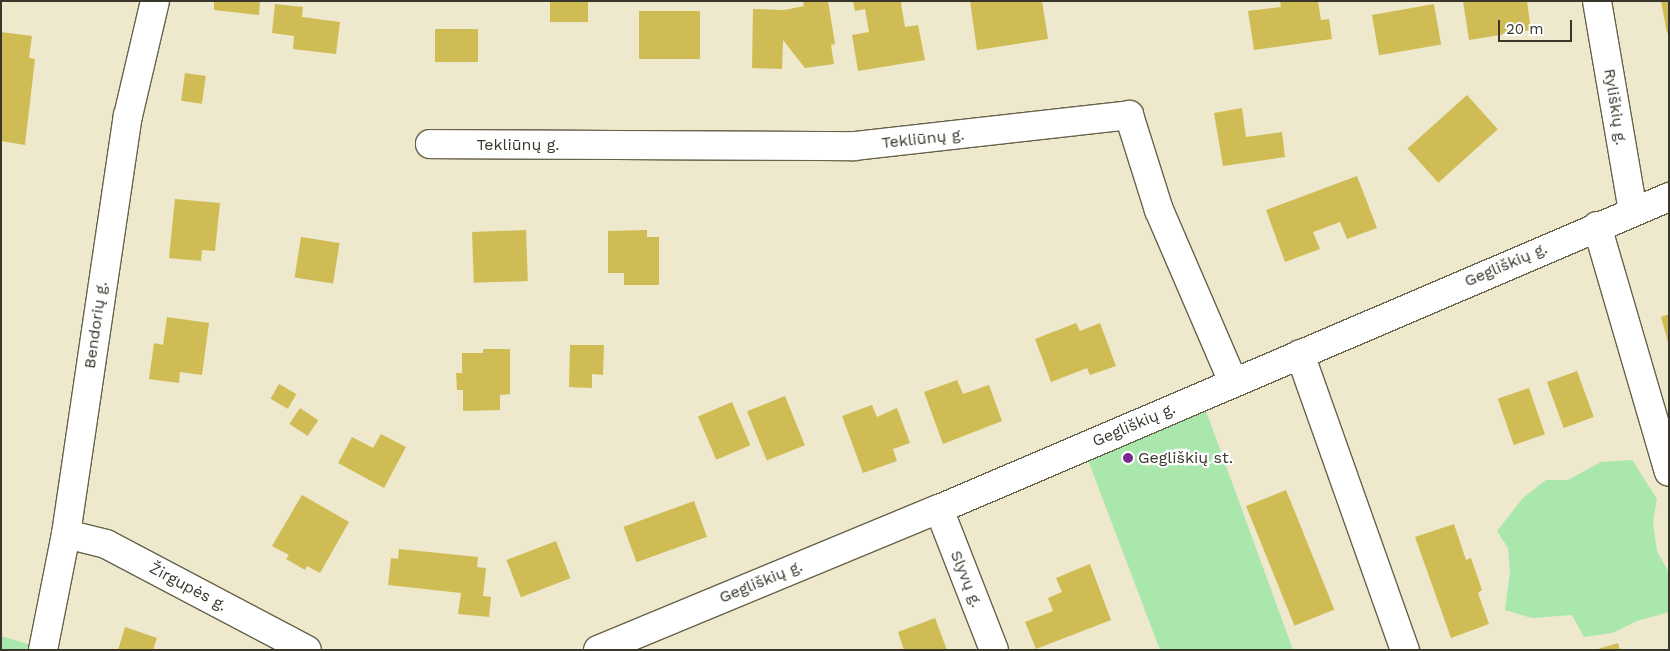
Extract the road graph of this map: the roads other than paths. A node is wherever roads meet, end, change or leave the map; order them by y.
1 (155, 1) edge
2 (1598, 1) edge
3 (430, 144) dead end
4 (1669, 197) edge
5 (1632, 212) junction
6 (1597, 226) junction
7 (1300, 354) junction
8 (1233, 382) junction
9 (1669, 472) edge
10 (939, 509) junction
11 (66, 534) junction
12 (43, 650) edge
13 (308, 650) edge
14 (598, 650) edge
15 (994, 650) edge
16 (1405, 650) edge

1 - 11 street, Bendorių g.
2 - 5 street, Ryliškių g.
3 - 8 street, Tekliūnų g.
4 - 5 street, Gegliškių g.
5 - 6 street, Gegliškių g.
6 - 7 street, Gegliškių g.
6 - 9 street
7 - 8 street, Gegliškių g.
7 - 16 street
8 - 10 street, Gegliškių g.
10 - 14 street, Gegliškių g.
10 - 15 street, Slyvų g.
11 - 12 street, Bendorių g.
11 - 13 street, Žirgupės g.

